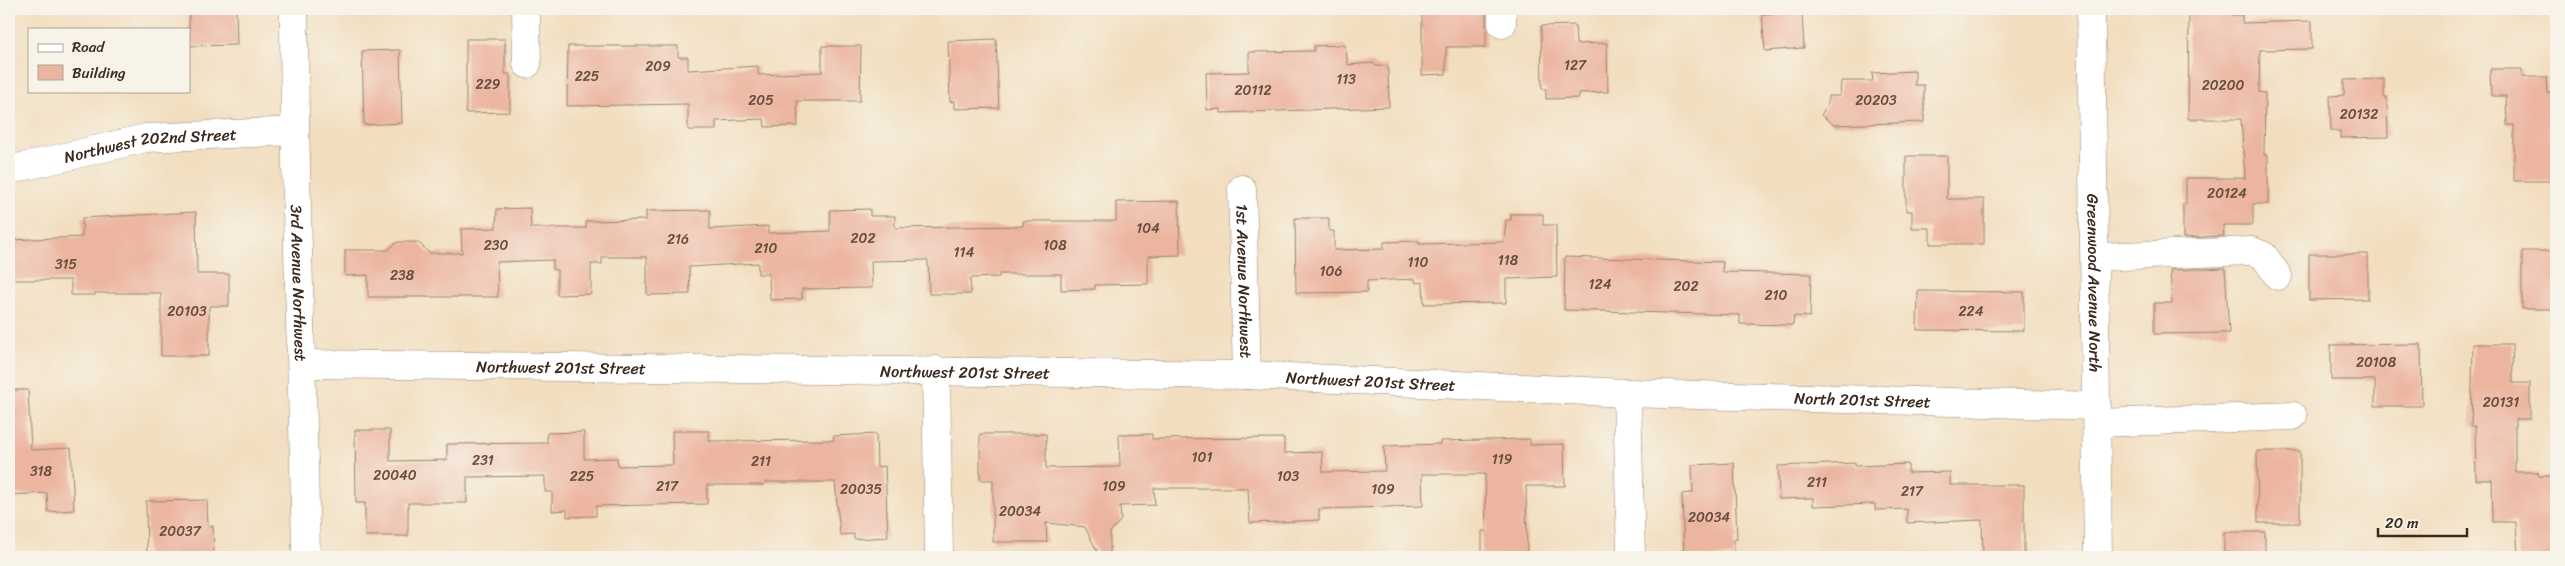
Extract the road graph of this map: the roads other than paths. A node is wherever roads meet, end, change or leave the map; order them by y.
1 (294, 9) edge
2 (526, 9) edge
3 (2091, 9) edge
4 (527, 64) dead end
5 (294, 131) junction
6 (9, 170) edge
7 (1242, 189) dead end
8 (2095, 257) junction
9 (2278, 276) dead end
10 (303, 364) junction
11 (936, 370) junction
12 (1247, 375) junction
13 (1627, 393) junction
14 (2097, 414) junction
15 (2293, 416) dead end
16 (306, 557) edge
17 (939, 557) edge
18 (1631, 557) edge
19 (2098, 557) edge

1 - 5 street, 3rd Avenue Northwest
2 - 4 street
3 - 8 street, Greenwood Avenue North
5 - 6 street, Northwest 202nd Street
5 - 10 street, 3rd Avenue Northwest
7 - 12 street, 1st Avenue Northwest
8 - 9 street
8 - 14 street, Greenwood Avenue North
10 - 11 street, Northwest 201st Street
10 - 16 street, 3rd Avenue Northwest
11 - 12 street, Northwest 201st Street
11 - 17 street
12 - 13 street, Northwest 201st Street
13 - 14 street, North 201st Street
13 - 18 street
14 - 15 street, North 201st Street
14 - 19 street, Greenwood Avenue North

